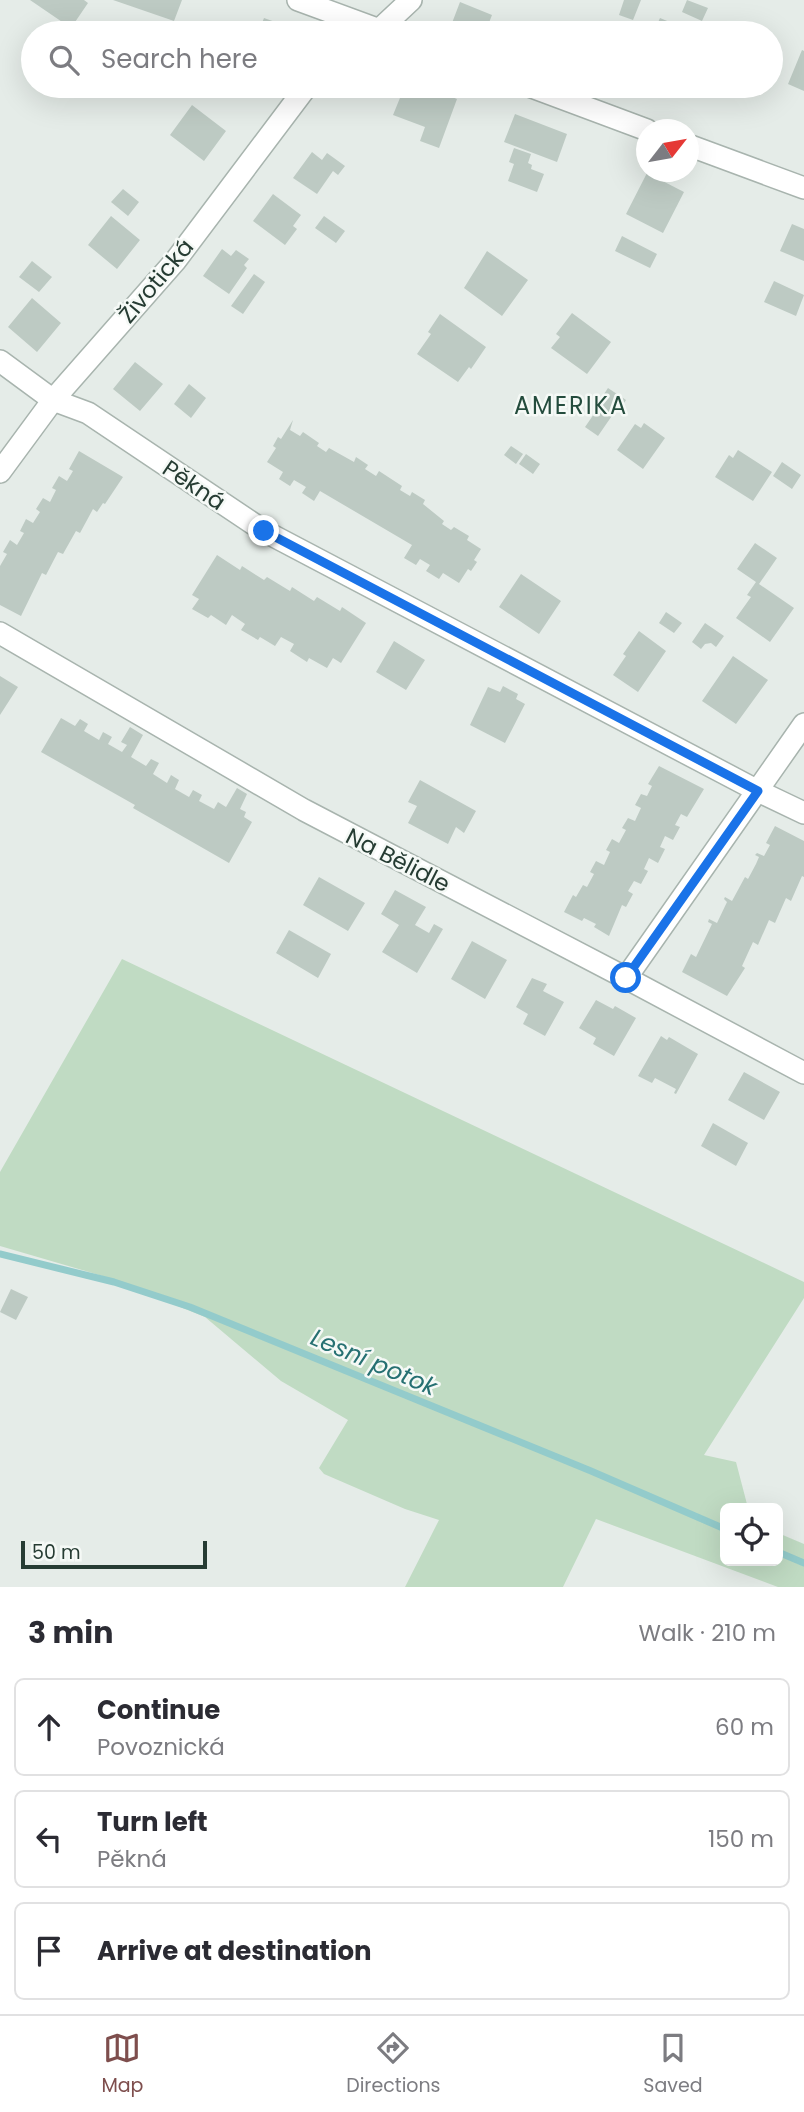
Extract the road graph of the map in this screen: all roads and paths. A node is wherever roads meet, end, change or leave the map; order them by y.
1 (298, 0) edge
2 (411, 0) edge
3 (337, 21) edge
4 (393, 21) edge
5 (298, 98) edge
6 (561, 98) edge
7 (636, 126) edge
8 (699, 149) edge
9 (804, 188) edge
10 (0, 361) edge
11 (53, 400) junction
12 (0, 472) edge
13 (0, 633) edge
14 (804, 724) edge
15 (758, 791) junction
16 (804, 813) edge
17 (626, 978) junction
18 (804, 1073) edge

1 - 3 street
2 - 4 street
5 - 11 street, Životická
6 - 7 street
8 - 9 street
10 - 11 street, Pěkná
11 - 12 street, Životická
11 - 15 street, Pěkná
13 - 17 street, Na Bělidle
14 - 15 street
15 - 16 street, Pěkná
15 - 17 street
17 - 18 street, Na Bělidle

